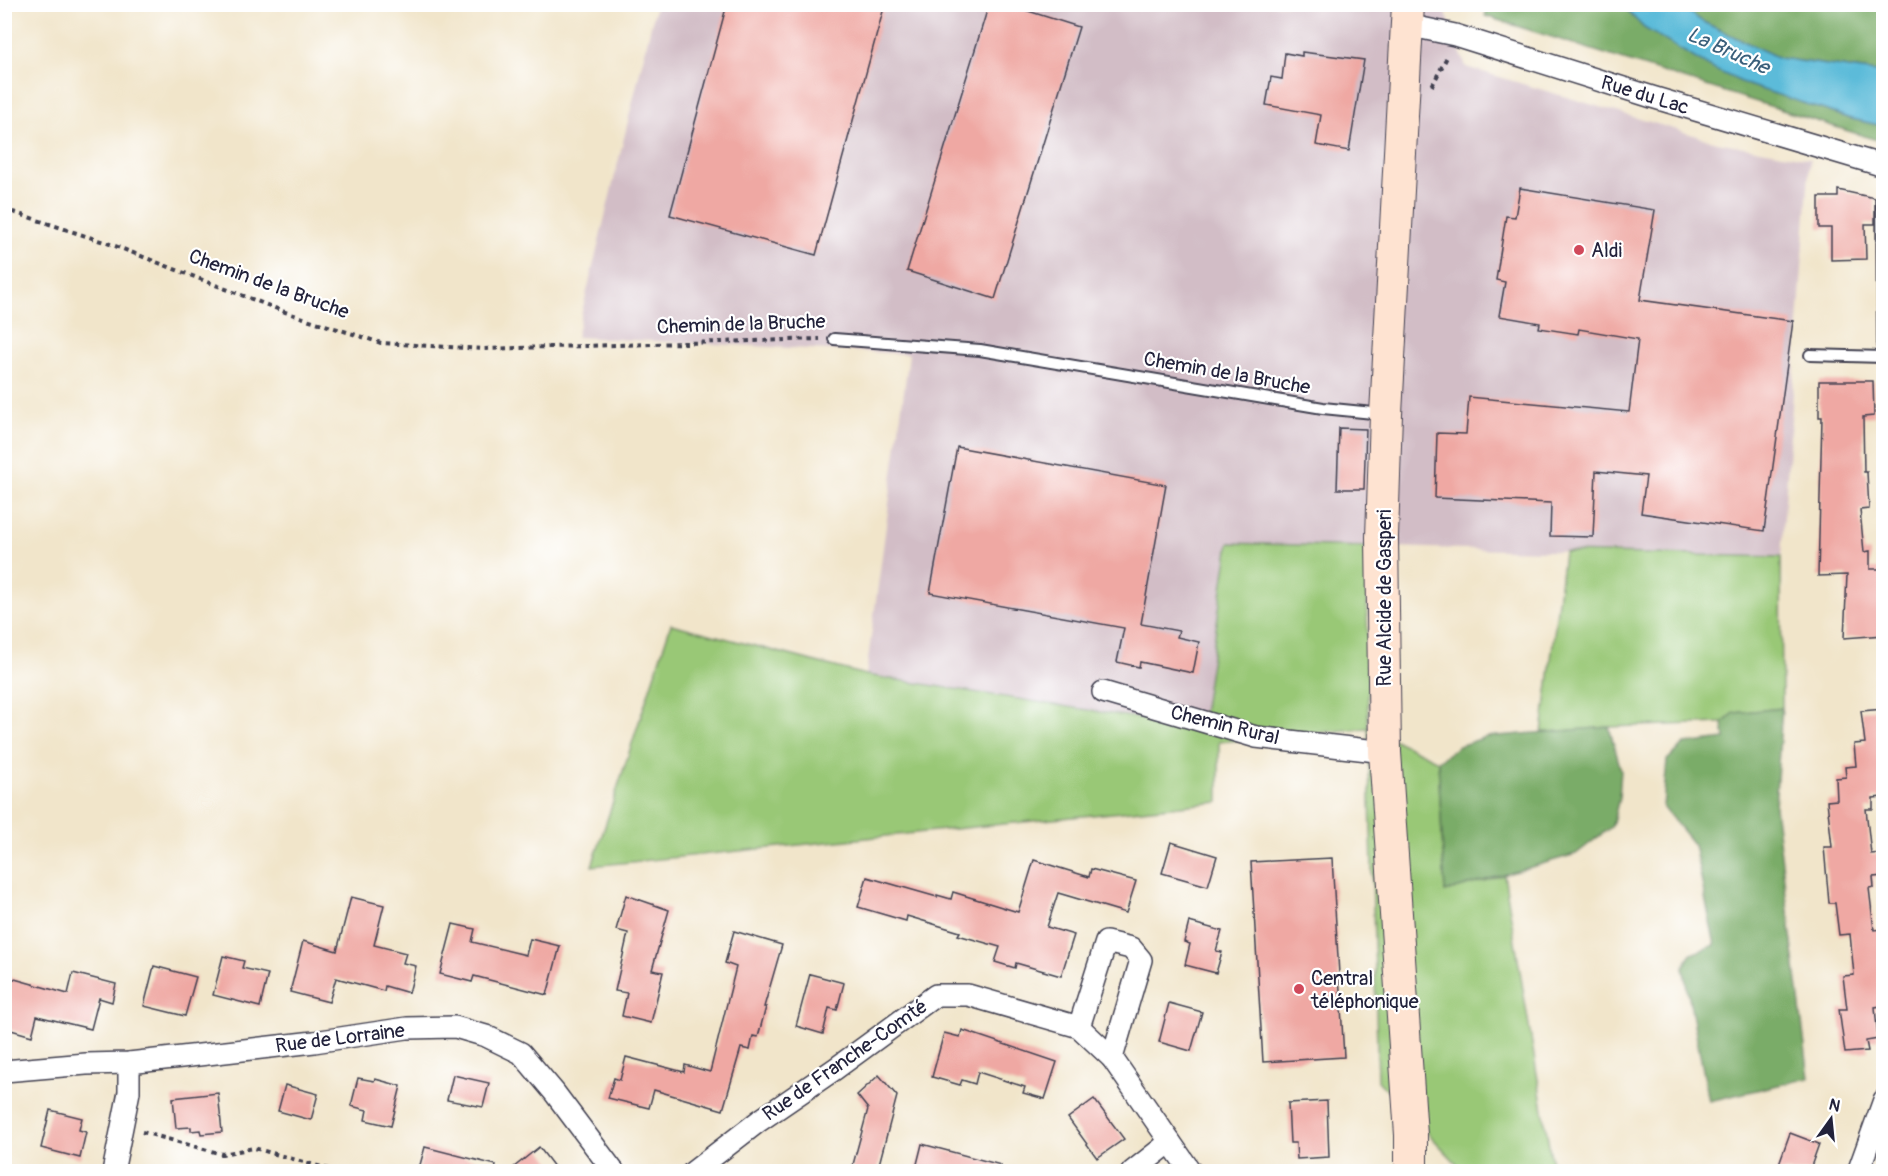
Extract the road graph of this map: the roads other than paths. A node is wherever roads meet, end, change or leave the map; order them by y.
1 (1408, 15) edge
2 (1883, 166) edge
3 (834, 339) road end
4 (1810, 355) dead end
5 (1883, 357) edge
6 (1386, 414) junction
7 (1103, 692) dead end
8 (1385, 752) junction
9 (1079, 1027) junction
10 (1112, 1058) junction
11 (129, 1063) junction
12 (4, 1071) edge
13 (1884, 1100) edge
14 (1170, 1142) junction
15 (113, 1172) edge
16 (614, 1172) edge
17 (693, 1172) edge
18 (1132, 1172) edge
19 (1191, 1172) edge
20 (1411, 1172) edge
21 (1858, 1172) edge

1 - 2 street, Rue du Lac
1 - 6 main road, Rue Alcide de Gasperi
2 - 5 lane
3 - 6 lane, Chemin de la Bruche
4 - 5 lane
6 - 8 main road, Rue Alcide de Gasperi
7 - 8 street, Chemin Rural
8 - 20 main road, Rue Alcide de Gasperi
9 - 10 street, Rue de Franche-Comté
9 - 10 street
9 - 17 street, Rue de Franche-Comté
10 - 14 street, Rue de Franche-Comté
11 - 12 street, Rue de Lorraine
11 - 15 street
11 - 16 street, Rue de Lorraine
13 - 21 street
14 - 18 street
14 - 19 street, Rue de Franche-Comté

